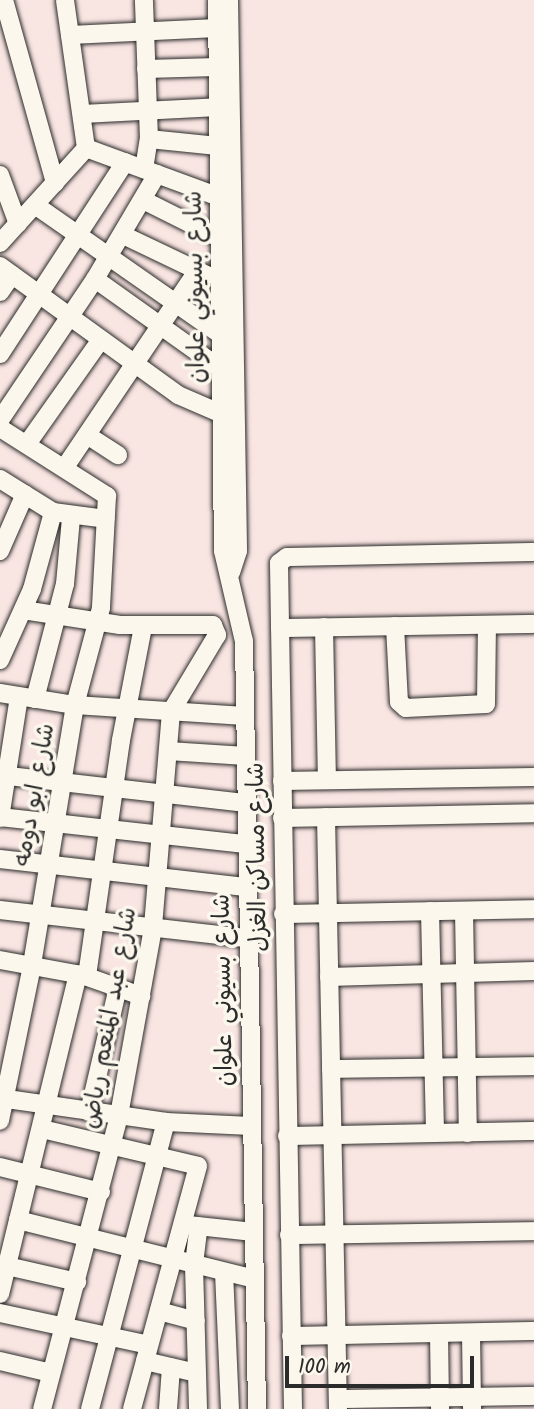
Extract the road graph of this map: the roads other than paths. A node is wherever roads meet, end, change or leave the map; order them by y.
1 (4, 0) edge
2 (65, 0) edge
3 (144, 0) edge
4 (217, 0) edge
5 (229, 0) edge
6 (217, 28) junction
7 (145, 32) junction
8 (70, 35) junction
9 (217, 67) junction
10 (146, 69) junction
11 (218, 107) junction
12 (148, 109) junction
13 (82, 114) junction
14 (149, 139) junction
15 (218, 146) junction
16 (86, 148) junction
17 (125, 162) junction
18 (150, 171) junction
19 (0, 175) edge
20 (55, 183) junction
21 (219, 197) junction
22 (144, 200) junction
23 (35, 205) junction
24 (18, 224) junction
25 (123, 234) junction
26 (79, 237) junction
27 (219, 237) junction
28 (0, 243) edge
29 (109, 257) junction
30 (6, 271) edge
31 (197, 271) junction
32 (95, 279) junction
33 (220, 280) junction
34 (0, 292) edge
35 (40, 296) junction
36 (176, 303) junction
37 (69, 317) junction
38 (159, 327) junction
39 (220, 334) junction
40 (100, 341) junction
41 (0, 354) edge
42 (134, 365) junction
43 (221, 369) junction
44 (229, 417) junction
45 (0, 420) edge
46 (0, 428) edge
47 (87, 435) junction
48 (27, 444) junction
49 (118, 454) dead end
50 (65, 467) junction
51 (0, 479) edge
52 (25, 494) junction
53 (53, 512) junction
54 (71, 518) junction
55 (106, 519) junction
56 (0, 551) edge
57 (534, 552) edge
58 (23, 610) junction
59 (58, 618) junction
60 (97, 624) junction
61 (534, 624) edge
62 (487, 625) junction
63 (395, 626) junction
64 (143, 627) junction
65 (324, 627) junction
66 (280, 628) junction
67 (216, 640) junction
68 (244, 641) junction
69 (0, 660) edge
70 (0, 693) edge
71 (27, 698) junction
72 (75, 705) junction
73 (126, 709) junction
74 (171, 712) junction
75 (245, 716) junction
76 (169, 751) junction
77 (246, 756) junction
78 (3, 776) edge
79 (534, 777) edge
80 (327, 780) junction
81 (282, 781) junction
82 (62, 783) junction
83 (115, 788) junction
84 (166, 794) junction
85 (246, 803) junction
86 (534, 813) edge
87 (0, 817) edge
88 (326, 817) junction
89 (282, 818) junction
90 (55, 823) junction
91 (110, 830) junction
92 (163, 835) junction
93 (246, 844) junction
94 (0, 859) edge
95 (48, 864) junction
96 (104, 871) junction
97 (159, 877) junction
98 (247, 887) junction
99 (534, 909) edge
100 (0, 910) edge
101 (430, 911) junction
102 (464, 911) junction
103 (328, 913) junction
104 (283, 914) junction
105 (40, 915) junction
106 (97, 921) junction
107 (153, 928) junction
108 (247, 938) junction
109 (0, 960) edge
110 (32, 966) junction
111 (534, 971) edge
112 (467, 973) junction
113 (432, 974) junction
114 (83, 975) junction
115 (329, 977) junction
116 (118, 987) junction
117 (141, 996) junction
118 (534, 1066) edge
119 (466, 1067) junction
120 (432, 1068) junction
121 (331, 1069) junction
122 (3, 1099) edge
123 (48, 1106) junction
124 (89, 1111) junction
125 (119, 1116) junction
126 (0, 1121) edge
127 (166, 1122) junction
128 (251, 1126) junction
129 (42, 1129) junction
130 (534, 1131) edge
131 (435, 1133) junction
132 (468, 1133) junction
133 (332, 1135) junction
134 (287, 1136) junction
135 (113, 1145) junction
136 (156, 1155) junction
137 (0, 1167) edge
138 (30, 1174) junction
139 (101, 1192) junction
140 (18, 1220) junction
141 (191, 1225) junction
142 (534, 1231) edge
143 (254, 1232) junction
144 (334, 1235) junction
145 (289, 1236) junction
146 (89, 1237) junction
147 (131, 1248) junction
148 (173, 1258) junction
149 (194, 1264) junction
150 (7, 1266) junction
151 (224, 1272) junction
152 (254, 1279) junction
153 (77, 1282) junction
154 (0, 1293) edge
155 (159, 1311) junction
156 (0, 1313) edge
157 (195, 1321) junction
158 (65, 1326) junction
159 (534, 1331) edge
160 (439, 1333) junction
161 (471, 1333) junction
162 (109, 1335) junction
163 (336, 1335) junction
164 (292, 1336) junction
165 (147, 1353) junction
166 (0, 1361) edge
167 (171, 1367) junction
168 (51, 1373) junction
169 (197, 1373) junction
170 (534, 1396) edge
171 (440, 1403) edge
172 (472, 1403) edge
173 (338, 1404) edge
174 (43, 1409) edge
175 (90, 1409) edge
176 (132, 1409) edge
177 (168, 1409) edge
178 (198, 1409) edge
179 (230, 1409) edge
180 (257, 1409) edge
181 (293, 1409) edge

1 - 20 street
2 - 8 street
3 - 7 street
4 - 6 street, شارع بسيوني علوان
5 - 44 street, شارع بسيوني علوان
6 - 7 street
6 - 9 street, شارع بسيوني علوان
7 - 8 street
7 - 10 street
8 - 13 street
9 - 10 street
9 - 11 street, شارع بسيوني علوان
10 - 12 street
11 - 12 street
11 - 15 street, شارع بسيوني علوان
12 - 13 street
12 - 14 street
13 - 16 street
14 - 15 street
14 - 18 street
15 - 21 street, شارع بسيوني علوان
16 - 17 street
16 - 20 street
17 - 18 street
17 - 26 street
18 - 21 street
18 - 22 street
19 - 24 street
20 - 23 street
21 - 27 street, شارع بسيوني علوان
22 - 25 street
22 - 27 street
23 - 24 street
23 - 26 street
24 - 28 street
25 - 29 street
25 - 31 street
26 - 29 street
26 - 35 street
27 - 33 street, شارع بسيوني علوان
29 - 32 street
29 - 36 street
30 - 34 street
30 - 35 street
31 - 33 street
31 - 36 street
32 - 37 street
32 - 38 street
33 - 39 street, شارع بسيوني علوان
35 - 37 street
35 - 41 street
36 - 38 street
36 - 39 street
37 - 40 street
37 - 45 street
38 - 42 street
38 - 43 street
39 - 43 street, شارع بسيوني علوان
40 - 42 street
40 - 48 street
42 - 44 street
42 - 47 street
43 - 44 street, شارع بسيوني علوان
44 - 68 street, شارع بسيوني علوان
46 - 48 street
47 - 49 street
47 - 50 street
48 - 50 street
50 - 55 street, شارع ابو دومه
51 - 52 street
52 - 53 street
52 - 56 street
53 - 54 street
53 - 58 street
54 - 55 street
54 - 59 street
55 - 60 street, شارع ابو دومه
57 - 66 street, شارع مساكن الغزل
58 - 59 street
58 - 69 street
59 - 60 street
59 - 71 street
60 - 64 street
60 - 72 street, شارع ابو دومه
61 - 62 street
62 - 63 street
62 - 63 street
63 - 65 street
64 - 67 street
64 - 73 street
65 - 66 street
65 - 80 street
66 - 81 street, شارع مساكن الغزل
67 - 68 street
67 - 74 street, شارع عبد المنعم رياض
68 - 75 street, شارع بسيوني علوان
70 - 71 street
71 - 72 street
71 - 78 street
72 - 73 street
72 - 82 street, شارع ابو دومه
73 - 74 street
73 - 83 street
74 - 75 street
74 - 76 street, شارع عبد المنعم رياض
75 - 77 street, شارع بسيوني علوان
76 - 77 street
76 - 84 street, شارع عبد المنعم رياض
77 - 85 street, شارع بسيوني علوان
78 - 82 street
78 - 87 street
79 - 80 street
80 - 81 street
81 - 89 street, شارع مساكن الغزل
82 - 83 street
82 - 90 street, شارع ابو دومه
83 - 84 street
83 - 91 street
84 - 85 street
84 - 92 street, شارع عبد المنعم رياض
85 - 93 street, شارع بسيوني علوان
86 - 88 street
87 - 90 street
88 - 89 street
88 - 103 street
89 - 104 street, شارع مساكن الغزل
90 - 91 street
90 - 95 street, شارع ابو دومه
91 - 92 street
91 - 96 street
92 - 93 street
92 - 97 street, شارع عبد المنعم رياض
93 - 98 street, شارع بسيوني علوان
94 - 95 street
95 - 96 street
95 - 105 street, شارع ابو دومه
96 - 97 street
96 - 106 street
97 - 98 street
97 - 107 street, شارع عبد المنعم رياض
98 - 108 street, شارع بسيوني علوان
99 - 102 street
100 - 105 street
101 - 102 street
101 - 103 street
101 - 113 street
102 - 112 street
103 - 104 street
103 - 115 street
104 - 134 street, شارع مساكن الغزل
105 - 106 street
105 - 110 street, شارع ابو دومه
106 - 107 street
106 - 114 street
107 - 108 street
107 - 117 street, شارع عبد المنعم رياض
108 - 128 street, شارع بسيوني علوان
109 - 110 street
110 - 114 street
110 - 122 street, شارع ابو دومه
111 - 112 street
112 - 113 street
112 - 119 street
113 - 115 street
113 - 120 street
114 - 116 street
114 - 123 street
115 - 121 street
116 - 117 street
116 - 124 street
117 - 125 street, شارع عبد المنعم رياض
118 - 119 street
119 - 120 street
119 - 132 street
120 - 121 street
120 - 131 street
121 - 133 street
122 - 123 street
122 - 126 street, شارع ابو دومه
123 - 124 street
123 - 129 street
124 - 125 street
125 - 127 street
125 - 135 street, شارع عبد المنعم رياض
127 - 128 street
127 - 136 street
128 - 143 street, شارع بسيوني علوان
129 - 135 street
129 - 138 street
130 - 132 street
131 - 132 street
131 - 133 street
133 - 134 street
133 - 144 street
134 - 145 street, شارع مساكن الغزل
135 - 136 street
135 - 139 street, شارع عبد المنعم رياض
136 - 141 street
136 - 147 street
137 - 138 street
138 - 139 street
138 - 140 street
139 - 146 street, شارع عبد المنعم رياض
140 - 146 street
140 - 150 street
141 - 143 street
141 - 148 street
141 - 149 street
142 - 144 street
143 - 152 street, شارع بسيوني علوان
144 - 145 street
144 - 163 street
145 - 164 street, شارع مساكن الغزل
146 - 147 street
146 - 153 street, شارع عبد المنعم رياض
147 - 148 street
147 - 162 street
148 - 149 street
148 - 155 street
149 - 151 street
149 - 157 street
150 - 153 street
150 - 154 street
151 - 152 street
151 - 179 street
152 - 180 street, شارع بسيوني علوان
153 - 158 street, شارع عبد المنعم رياض
155 - 157 street
155 - 165 street
156 - 158 street
157 - 169 street
158 - 162 street
158 - 168 street, شارع عبد المنعم رياض
159 - 161 street
160 - 161 street
160 - 163 street
160 - 171 street
161 - 172 street
162 - 165 street
162 - 175 street
163 - 164 street
163 - 173 street
164 - 181 street, شارع مساكن الغزل
165 - 167 street
165 - 176 street
166 - 168 street
167 - 169 street
167 - 177 street
168 - 174 street, شارع عبد المنعم رياض
169 - 178 street
170 - 172 street
171 - 172 street
171 - 173 street

